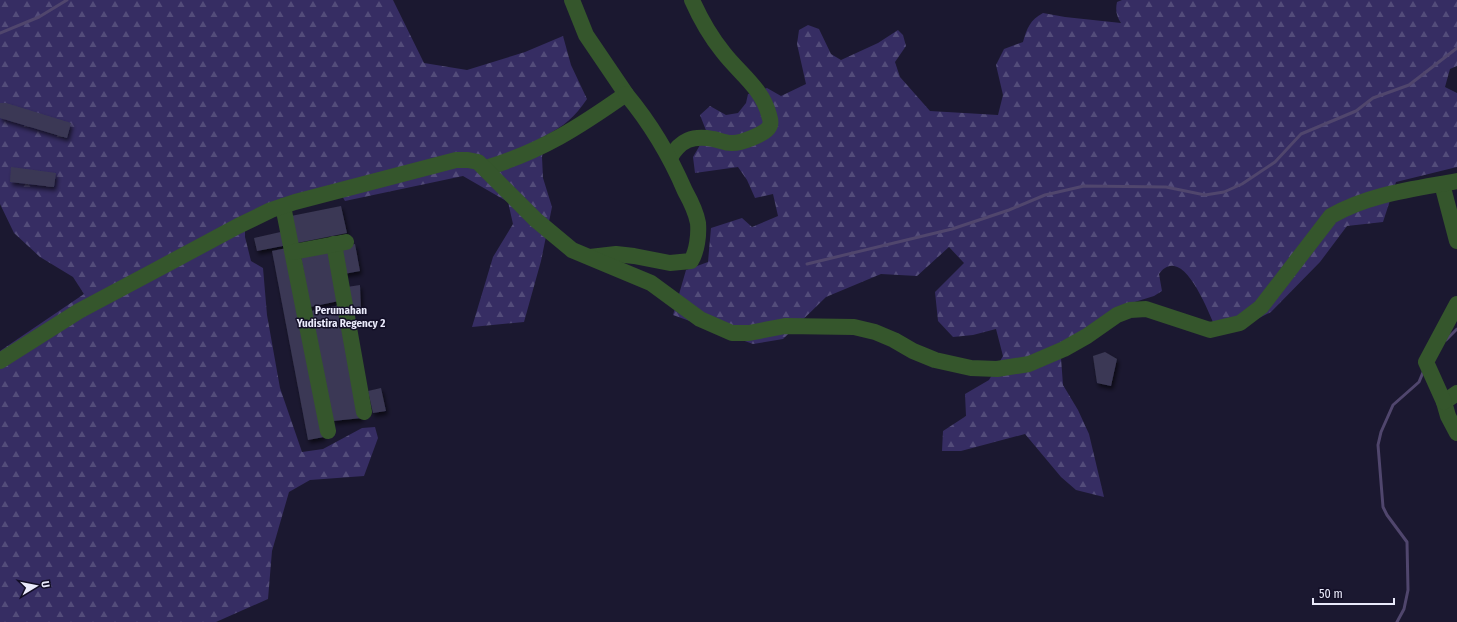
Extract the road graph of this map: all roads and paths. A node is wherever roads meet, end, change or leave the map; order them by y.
1 (572, 0) edge
2 (692, 0) edge
3 (626, 94) junction
4 (670, 158) junction
5 (486, 168) junction
6 (1449, 183) edge
7 (283, 206) junction
8 (1457, 240) edge
9 (293, 252) junction
10 (588, 257) junction
11 (1457, 304) edge
12 (0, 361) edge
13 (1451, 397) edge
14 (364, 412) dead end
15 (328, 431) dead end
16 (1457, 433) edge

1 - 3 street
2 - 4 street
3 - 4 street
3 - 5 street
4 - 10 street
5 - 7 street
5 - 10 street
6 - 8 street
6 - 10 street
7 - 9 street
7 - 12 street
9 - 14 street
9 - 15 street
11 - 13 street
13 - 16 street

